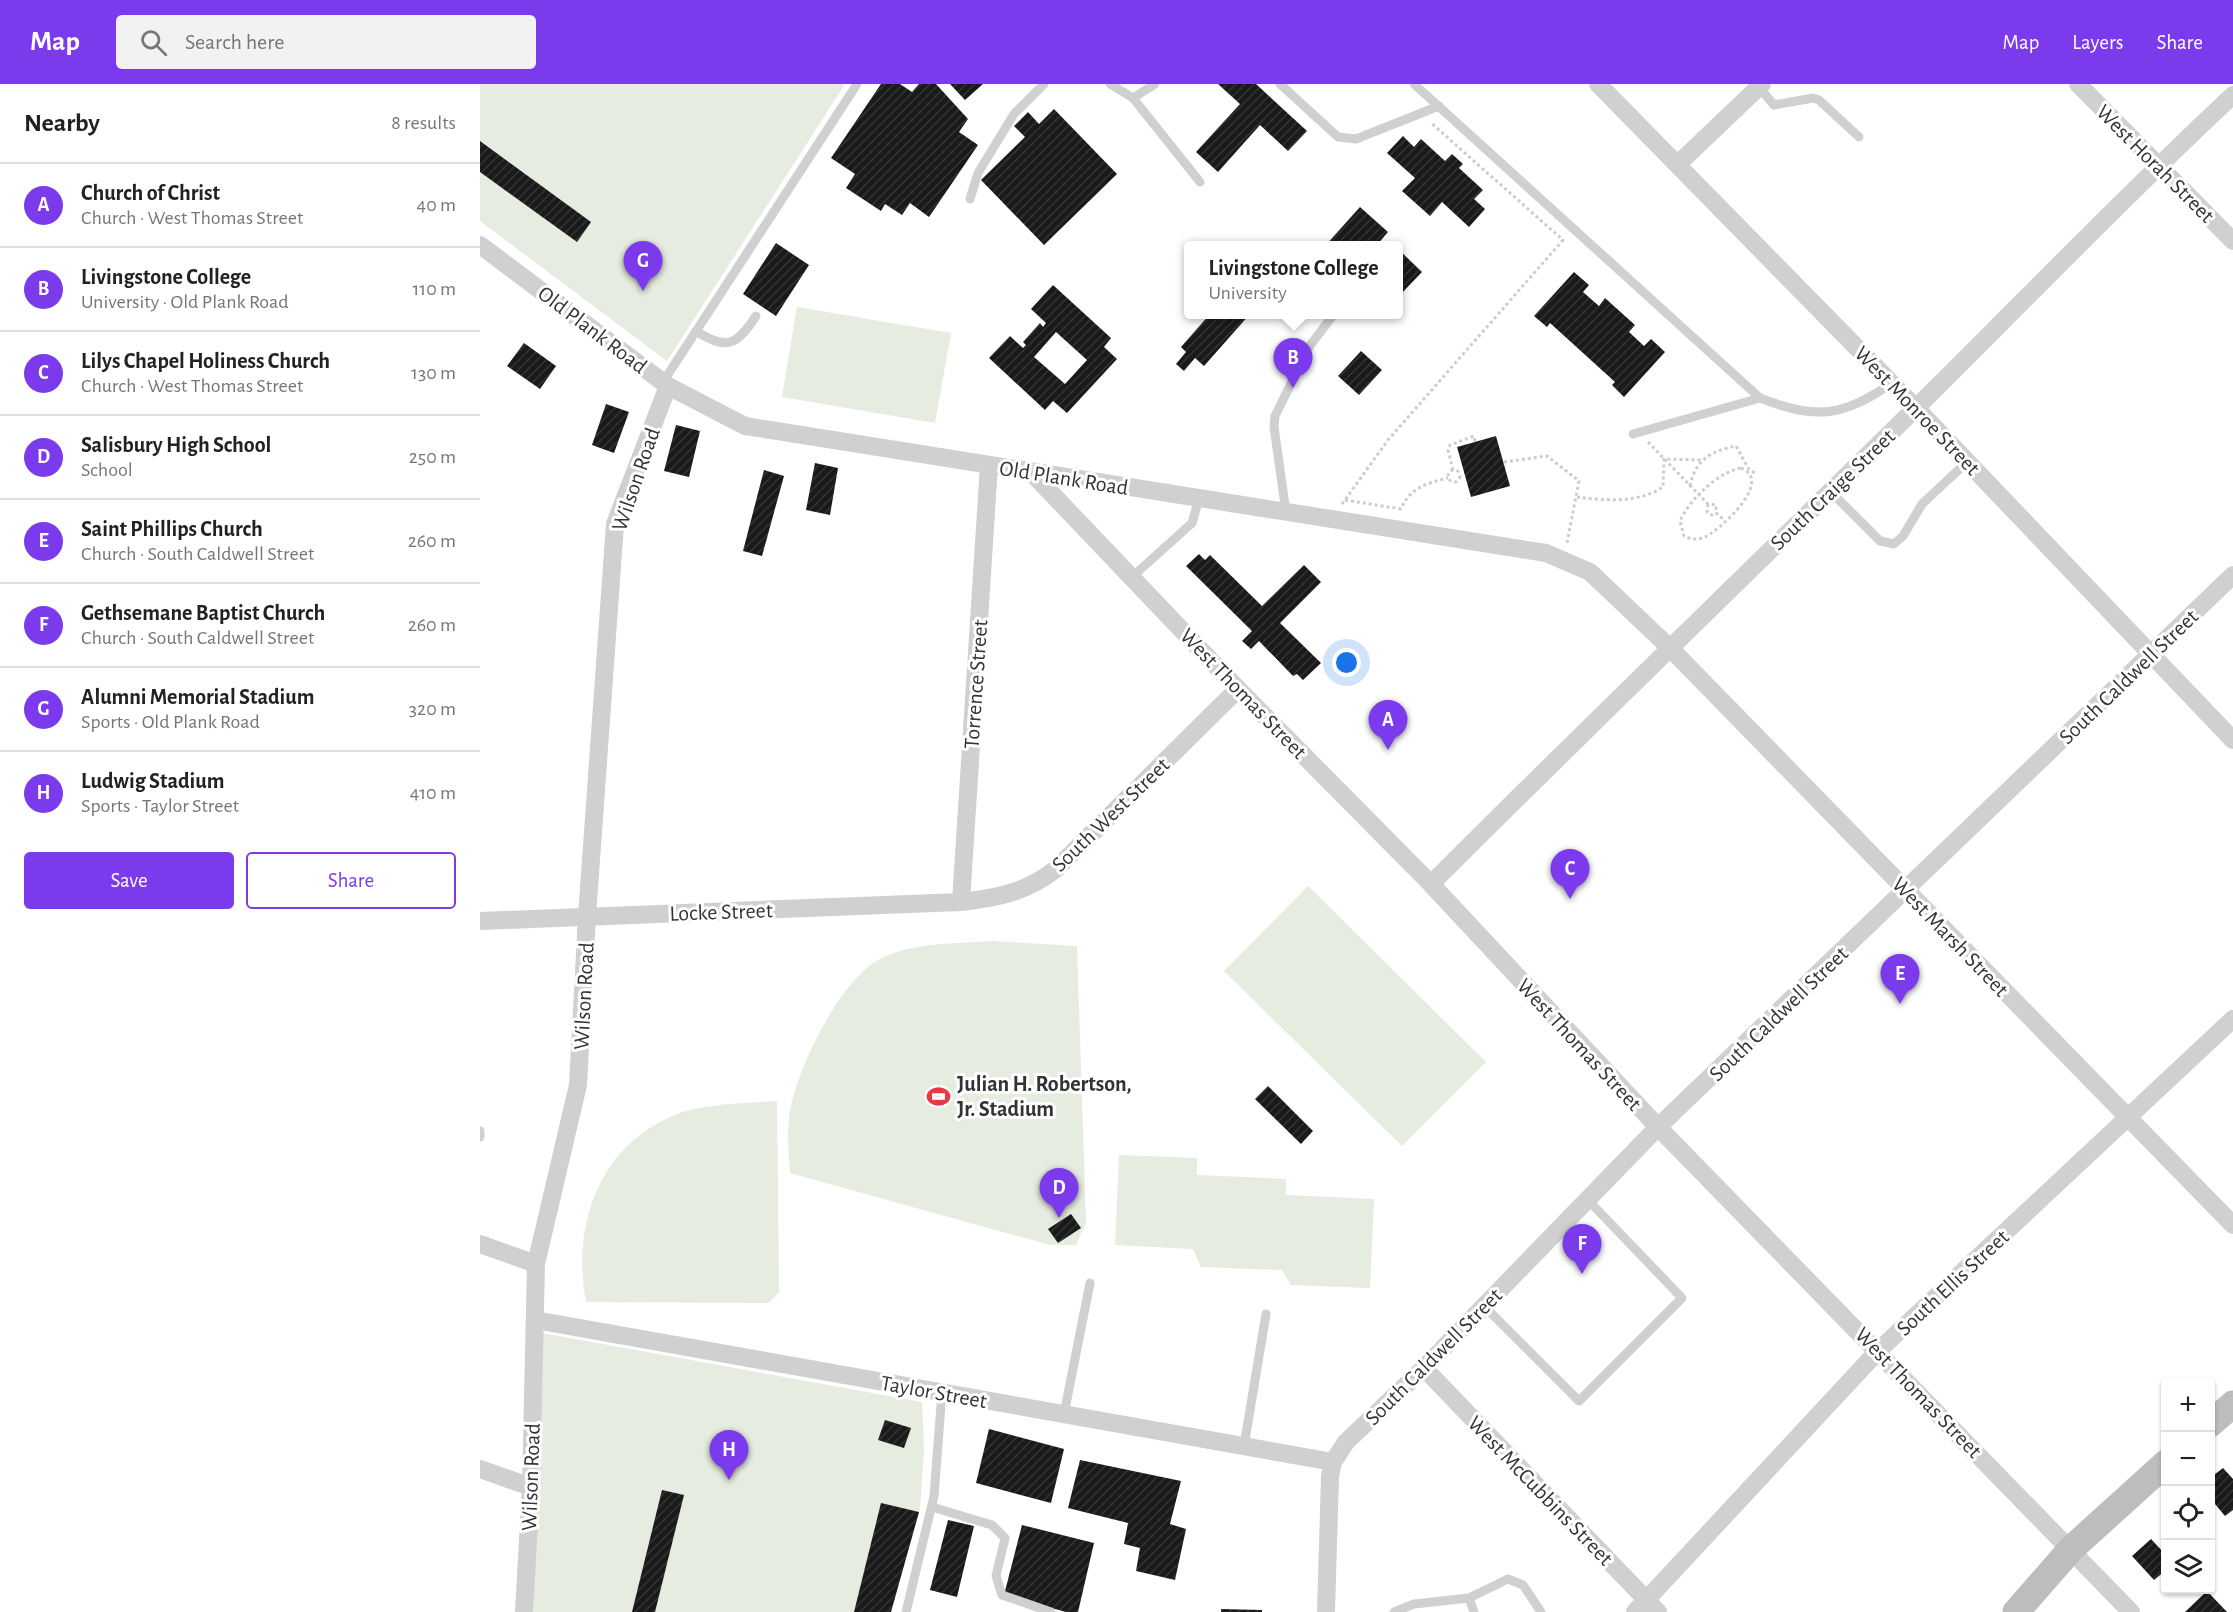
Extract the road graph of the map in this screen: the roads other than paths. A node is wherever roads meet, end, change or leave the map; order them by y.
1 (857, 84) edge
2 (1044, 84) edge
3 (1110, 84) edge
4 (1155, 84) edge
5 (1280, 84) edge
6 (1414, 84) edge
7 (1598, 84) edge
8 (2078, 84) edge
9 (1761, 85) edge
10 (2233, 95) edge
11 (1133, 98) junction
12 (1439, 106) junction
13 (1858, 137) dead end
14 (1678, 164) junction
15 (2159, 165) junction
16 (1200, 182) dead end
17 (970, 199) dead end
18 (2233, 241) edge
19 (480, 245) edge
20 (756, 316) dead end
21 (1331, 319) edge
22 (696, 331) junction
23 (1892, 383) junction
24 (666, 384) junction
25 (1760, 398) junction
26 (1916, 408) junction
27 (1636, 433) road end
28 (1967, 462) junction
29 (990, 465) junction
30 (1032, 473) junction
31 (1830, 491) junction
32 (1199, 499) junction
33 (1286, 512) junction
34 (2233, 575) edge
35 (1132, 577) junction
36 (1669, 647) junction
37 (2150, 654) junction
38 (1238, 689) junction
39 (2233, 740) edge
40 (1431, 884) junction
41 (1907, 891) junction
42 (961, 903) junction
43 (587, 916) junction
44 (480, 921) edge
45 (2233, 1019) edge
46 (2128, 1118) junction
47 (1658, 1127) junction
48 (480, 1131) edge
49 (480, 1137) edge
50 (1588, 1200) junction
51 (2233, 1225) edge
52 (480, 1244) edge
53 (536, 1264) junction
54 (1090, 1283) dead end
55 (1484, 1306) junction
56 (1266, 1314) dead end
57 (535, 1320) junction
58 (1878, 1351) junction
59 (1424, 1368) junction
60 (942, 1392) junction
61 (2233, 1404) edge
62 (1064, 1414) junction
63 (2215, 1420) edge
64 (1244, 1446) junction
65 (1333, 1461) junction
66 (2161, 1468) edge
67 (480, 1469) edge
68 (531, 1487) junction
69 (932, 1507) junction
70 (2071, 1549) junction
71 (1469, 1598) junction
72 (1646, 1608) edge
73 (524, 1612) edge
74 (906, 1612) edge
75 (1051, 1612) edge
76 (1326, 1612) edge
77 (1394, 1612) edge
78 (1474, 1612) edge
79 (1541, 1612) edge
80 (2016, 1612) edge
81 (2131, 1612) edge

1 - 22 lane
2 - 17 lane
3 - 11 lane
4 - 11 lane
5 - 12 lane
6 - 12 lane
7 - 14 street, West Monroe Street
8 - 15 street, West Horah Street
9 - 13 lane
9 - 14 street
10 - 15 street, South Craige Street
11 - 16 lane
12 - 25 lane
14 - 23 street, West Monroe Street
15 - 18 street, West Horah Street
15 - 26 street, South Craige Street
19 - 24 street, Old Plank Road
20 - 22 lane
21 - 33 lane
22 - 24 lane
23 - 25 lane
23 - 26 street, West Monroe Street
24 - 29 street, Old Plank Road
24 - 43 street, Wilson Road
25 - 27 lane
26 - 28 street, West Monroe Street
26 - 31 street, South Craige Street
28 - 31 lane
28 - 37 street, West Monroe Street
29 - 30 street, Old Plank Road
29 - 42 street, Torrence Street
30 - 32 street, Old Plank Road
30 - 35 street, West Thomas Street
31 - 36 street, South Craige Street
32 - 33 street, Old Plank Road
32 - 35 lane
33 - 36 street, Old Plank Road
34 - 37 street, South Caldwell Street
35 - 38 street, West Thomas Street
36 - 40 street, South Craige Street
36 - 41 street, West Marsh Street
37 - 39 street, West Monroe Street
37 - 41 street, South Caldwell Street
38 - 40 street, West Thomas Street
38 - 42 street, South West Street
40 - 47 street, West Thomas Street
41 - 46 street, West Marsh Street
41 - 47 street, South Caldwell Street
42 - 43 street, Locke Street
43 - 44 street, Locke Street
43 - 53 street, Wilson Road
45 - 46 street, South Ellis Street
46 - 51 street, West Marsh Street
46 - 58 street, South Ellis Street
47 - 50 street, South Caldwell Street
47 - 58 street, West Thomas Street
48 - 49 lane
50 - 55 street, South Caldwell Street
50 - 55 lane
52 - 53 street
53 - 57 street, Wilson Road
54 - 62 lane
55 - 59 street, South Caldwell Street
56 - 64 lane
57 - 60 street, Taylor Street
57 - 68 street, Wilson Road
58 - 70 street, West Thomas Street
58 - 72 street, South Ellis Street
59 - 65 street, South Caldwell Street
59 - 72 street, West McCubbins Street
60 - 62 street, Taylor Street
60 - 69 lane
61 - 63 street
62 - 64 street, Taylor Street
64 - 65 street, Taylor Street
65 - 76 street
66 - 70 street
67 - 68 street
68 - 73 street, Wilson Road
69 - 74 lane
69 - 75 lane
70 - 80 street
70 - 81 street, West Thomas Street
71 - 77 lane
71 - 78 lane
71 - 79 lane

